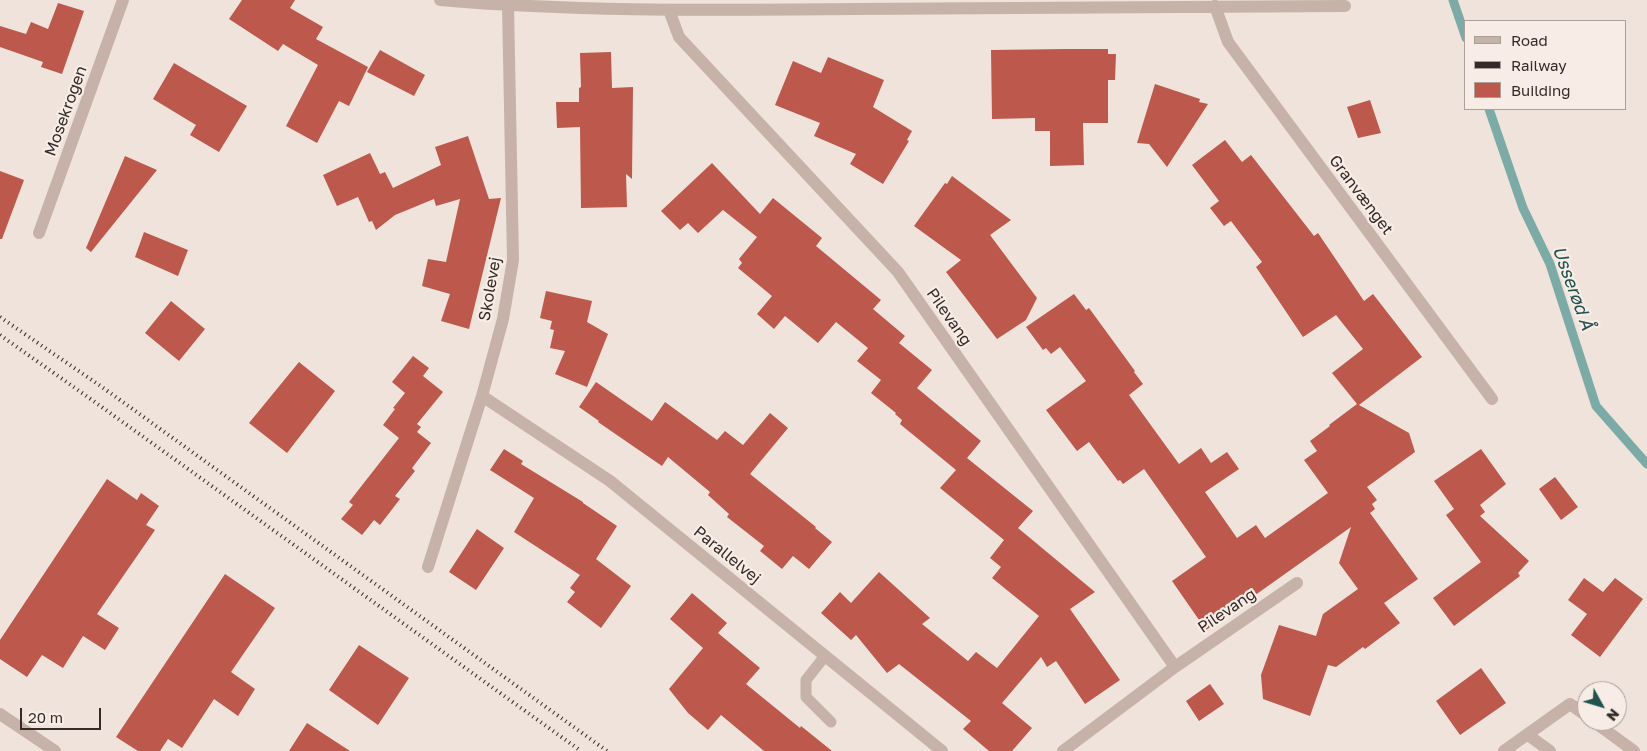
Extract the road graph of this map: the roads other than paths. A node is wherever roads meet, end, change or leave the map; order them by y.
1 (123, 0) edge
2 (440, 0) edge
3 (1343, 3) edge
4 (508, 6) junction
5 (1215, 6) junction
6 (669, 10) junction
7 (39, 233) dead end
8 (482, 396) junction
9 (1492, 399) dead end
10 (428, 567) dead end
11 (1297, 583) dead end
12 (825, 656) junction
13 (1175, 667) junction
14 (1577, 709) edge
15 (0, 714) edge
16 (831, 722) dead end
17 (1607, 731) edge
18 (1528, 734) junction
19 (55, 751) edge
20 (942, 751) edge
21 (1063, 751) edge
22 (1504, 751) edge
23 (1550, 751) edge
24 (1634, 751) edge

1 - 7 street, Mosekrogen
2 - 4 street
3 - 5 street
4 - 6 street
4 - 8 street, Skolevej
5 - 6 street
5 - 9 street, Granvænget
6 - 13 street, Pilevang
8 - 10 street, Skolevej
8 - 12 street, Parallelvej
11 - 13 street, Pilevang
12 - 16 lane
12 - 20 street, Parallelvej
13 - 21 street, Pilevang
14 - 18 street
15 - 19 street
17 - 24 street
18 - 22 street
18 - 23 street

